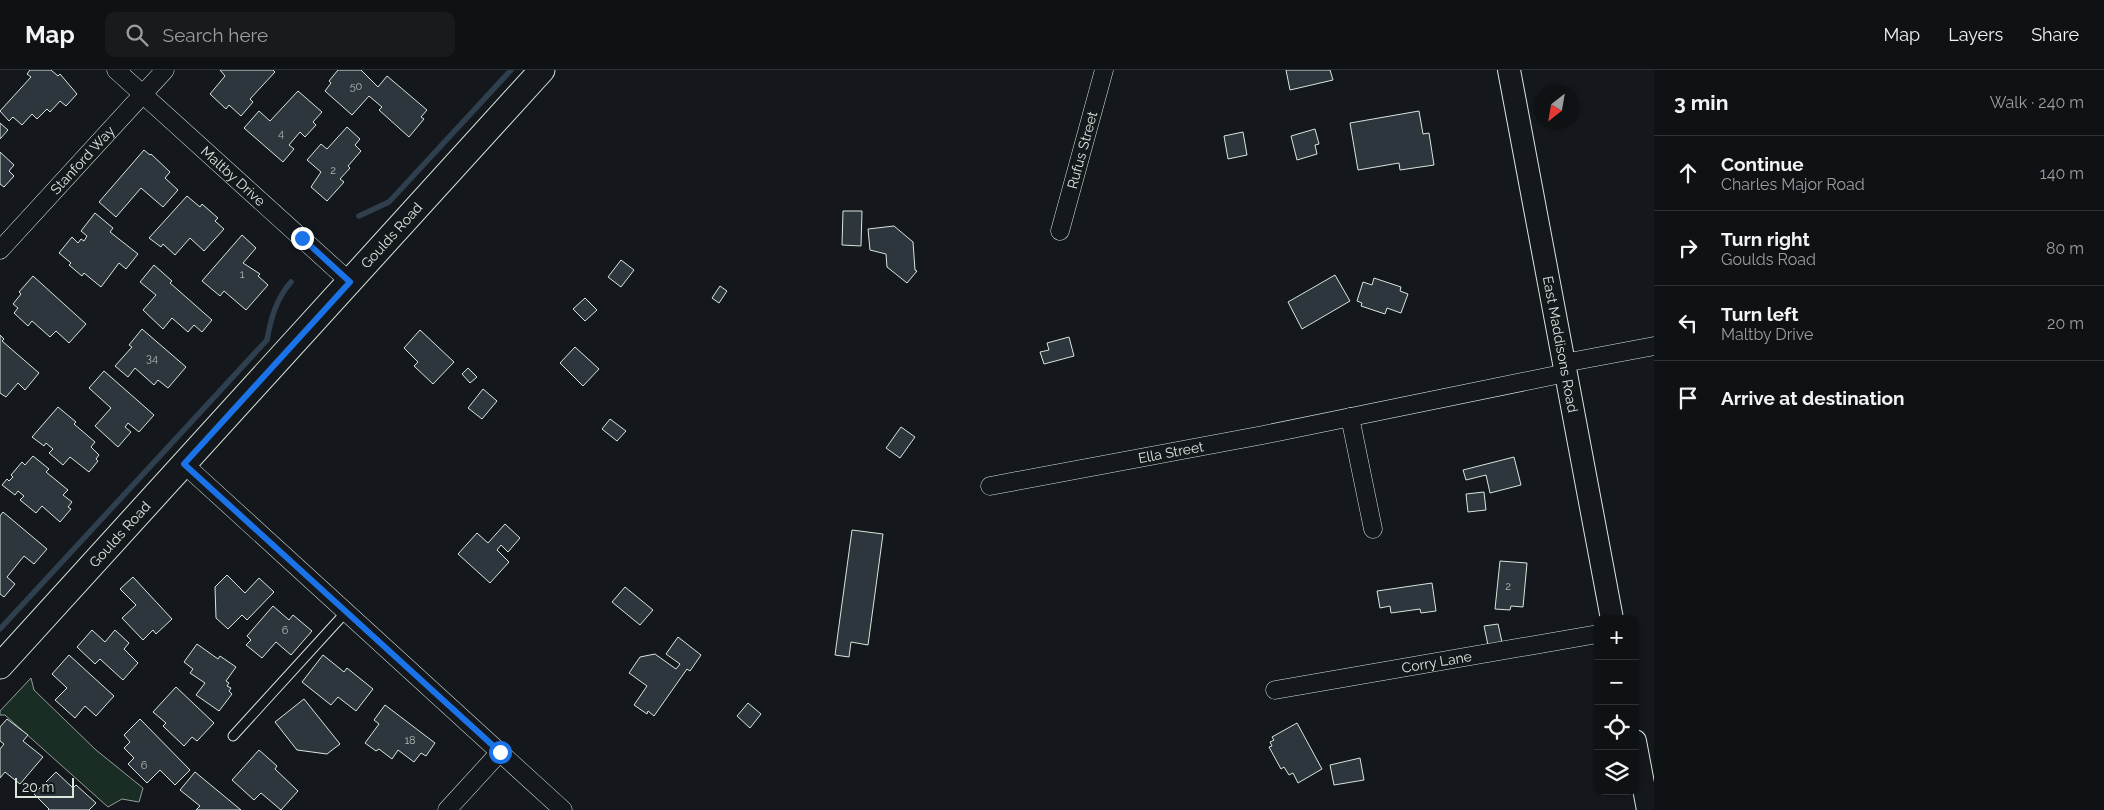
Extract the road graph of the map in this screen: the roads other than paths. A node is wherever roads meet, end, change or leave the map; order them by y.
1 (116, 70) edge
2 (165, 70) edge
3 (542, 70) edge
4 (1104, 70) edge
5 (1509, 70) edge
6 (143, 94) junction
7 (1060, 231) dead end
8 (0, 250) edge
9 (350, 282) junction
10 (1654, 346) edge
11 (1565, 368) junction
12 (1350, 417) junction
13 (184, 464) junction
14 (990, 486) dead end
15 (1373, 529) dead end
16 (346, 612) junction
17 (1611, 615) edge
18 (1594, 635) edge
19 (0, 666) edge
20 (1275, 690) dead end
21 (234, 736) dead end
22 (1637, 750) edge
23 (500, 752) junction
24 (560, 808) edge
25 (447, 810) edge
26 (1648, 810) edge

1 - 6 street, Maltby Drive
2 - 6 street, Stanford Way
3 - 9 main road, Goulds Road
4 - 7 street, Rufus Street
5 - 11 street, East Maddisons Road
6 - 8 street, Stanford Way
6 - 9 street, Maltby Drive
9 - 13 main road, Goulds Road
10 - 11 street, Ella Street
11 - 12 street, Ella Street
11 - 17 street, East Maddisons Road
12 - 14 street, Ella Street
12 - 15 street
13 - 16 street
13 - 19 main road, Goulds Road
16 - 21 lane
16 - 23 street
18 - 20 street, Corry Lane
22 - 26 street
23 - 24 street
23 - 25 street

